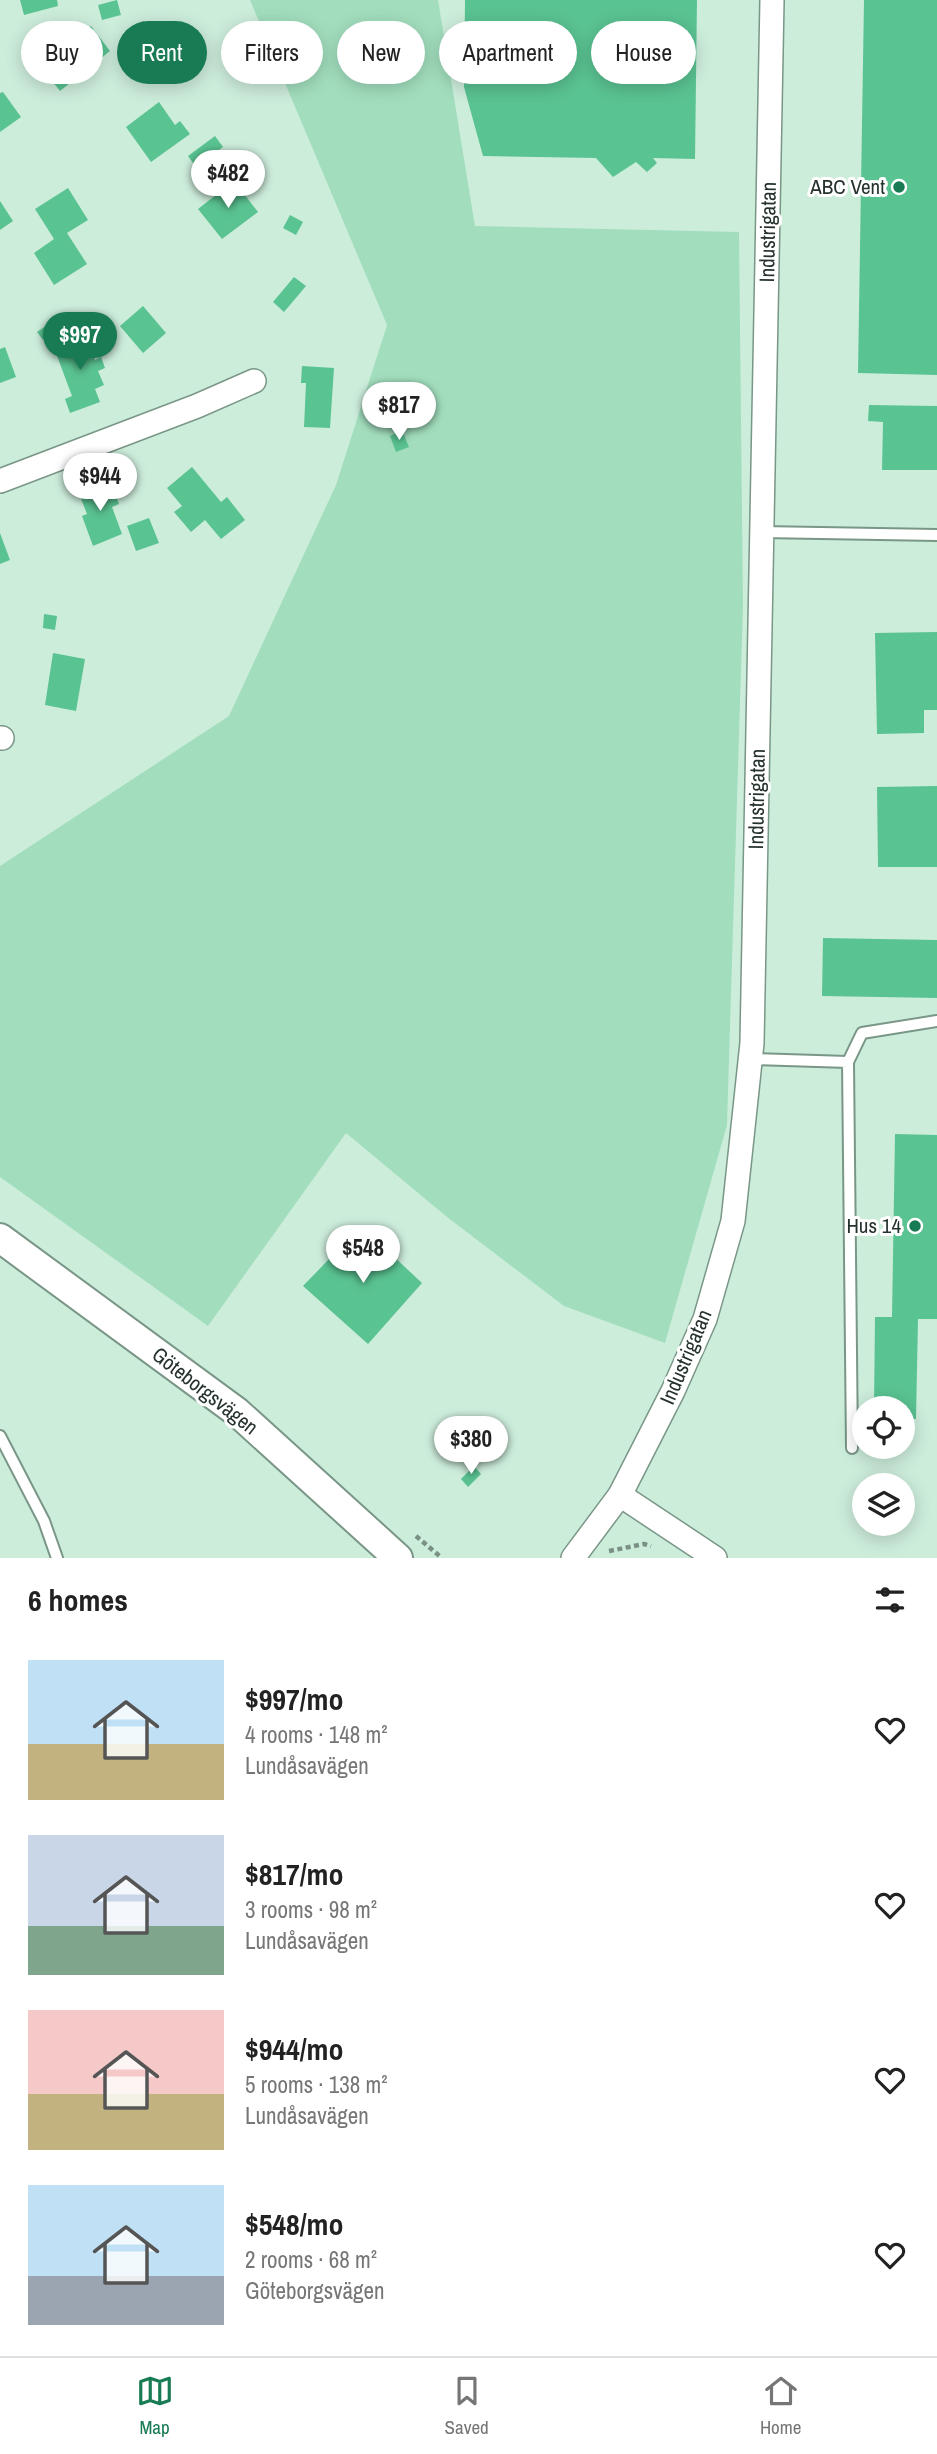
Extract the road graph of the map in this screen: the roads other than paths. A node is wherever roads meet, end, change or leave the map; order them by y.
1 (772, 0) edge
2 (254, 381) dead end
3 (0, 481) edge
4 (762, 531) junction
5 (937, 535) edge
6 (937, 1021) edge
7 (750, 1059) junction
8 (848, 1062) junction
9 (0, 1238) edge
10 (0, 1436) edge
11 (852, 1448) dead end
12 (620, 1495) junction
13 (57, 1558) edge
14 (397, 1558) edge
15 (573, 1558) edge
16 (715, 1558) edge

1 - 4 street, Industrigatan
2 - 3 street
4 - 5 lane
4 - 7 street, Industrigatan
6 - 8 lane
7 - 8 lane
7 - 12 street, Industrigatan
8 - 11 lane
9 - 14 street, Göteborgsvägen
10 - 13 lane
12 - 15 street, Industrigatan
12 - 16 street

